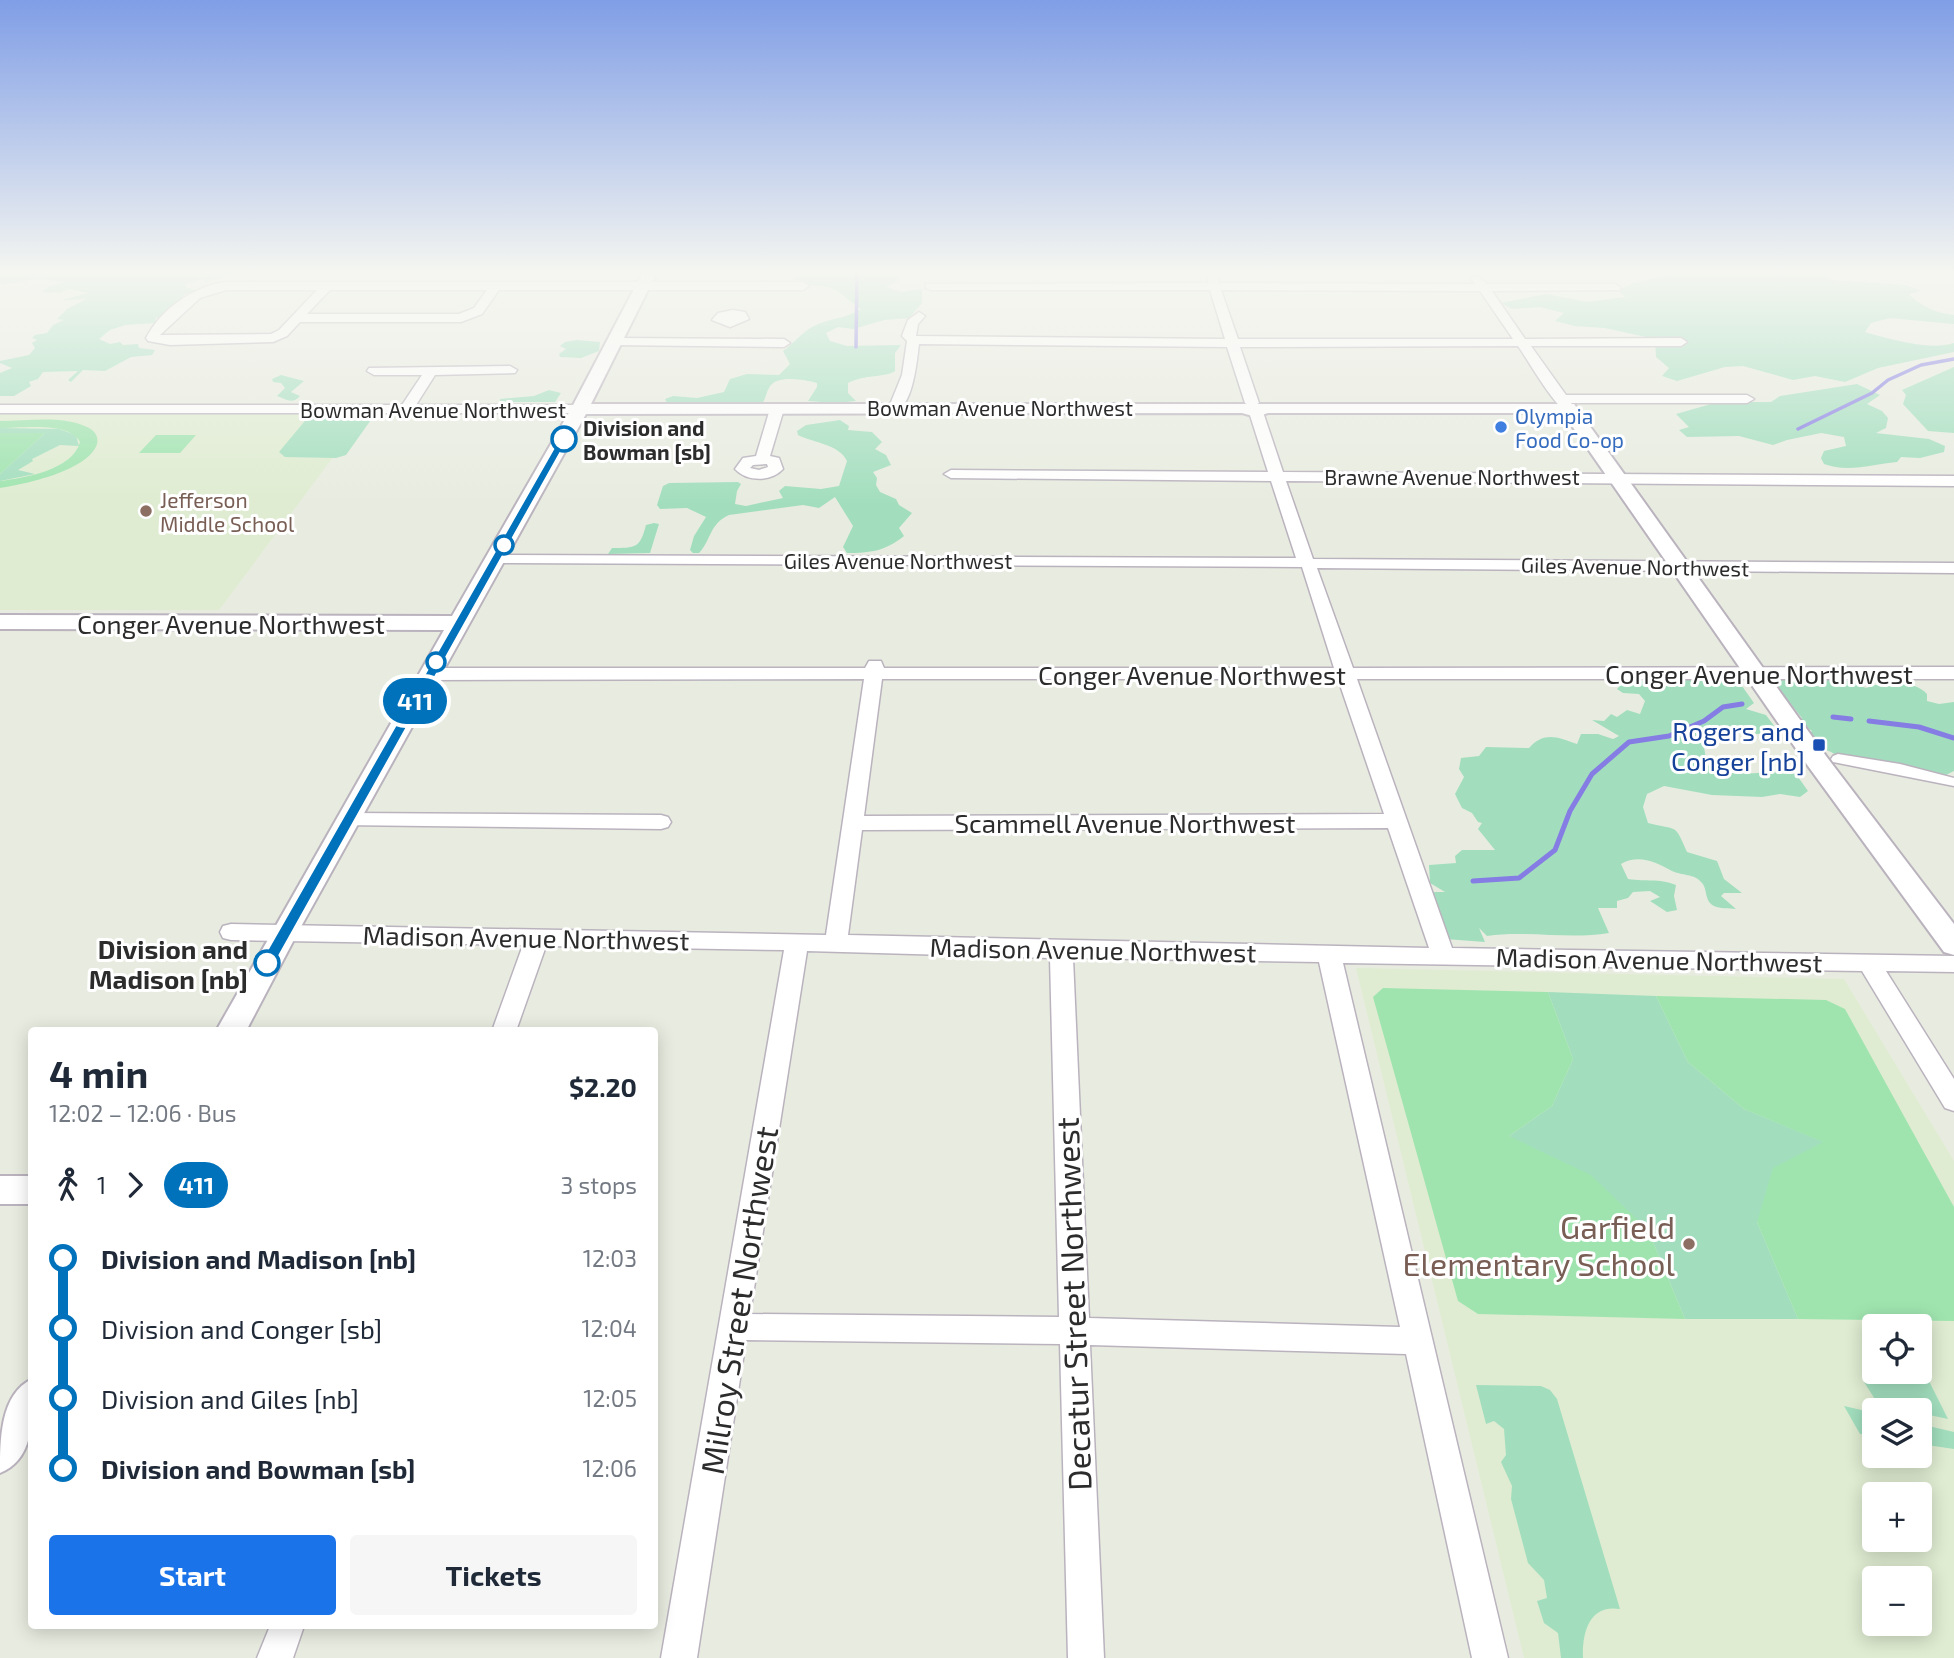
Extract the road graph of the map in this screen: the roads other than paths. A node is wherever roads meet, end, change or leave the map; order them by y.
1 (610, 349) edge
2 (912, 349) edge
3 (1235, 349) edge
4 (1525, 349) edge
5 (510, 370) dead end
6 (374, 371) dead end
7 (431, 371) junction
8 (1747, 399) dead end
9 (1564, 404) junction
10 (896, 407) junction
11 (1255, 408) junction
12 (0, 409) edge
13 (406, 409) junction
14 (580, 409) junction
15 (777, 409) junction
16 (762, 459) dead end
17 (951, 474) dead end
18 (1277, 475) junction
19 (1615, 477) junction
20 (1954, 481) edge
21 (498, 558) junction
22 (1307, 563) junction
23 (1680, 567) junction
24 (1954, 568) edge
25 (0, 622) edge
26 (461, 623) junction
27 (875, 670) junction
28 (1756, 673) junction
29 (1954, 673) edge
30 (429, 674) junction
31 (1345, 674) junction
32 (1838, 759) dead end
33 (1951, 782) dead end
34 (347, 820) junction
35 (1398, 821) junction
36 (661, 822) dead end
37 (853, 823) junction
38 (231, 932) dead end
39 (284, 932) junction
40 (537, 939) junction
41 (797, 942) junction
42 (836, 943) junction
43 (1954, 945) edge
44 (1061, 950) junction
45 (1329, 954) junction
46 (1443, 956) junction
47 (1869, 962) junction
48 (1954, 964) edge
49 (233, 1027) edge
50 (505, 1027) edge
51 (1954, 1101) edge
52 (0, 1190) edge
53 (28, 1190) edge
54 (733, 1327) junction
55 (1072, 1331) junction
56 (1418, 1341) junction
57 (28, 1404) edge
58 (0, 1454) edge
59 (286, 1629) edge
60 (275, 1658) edge
61 (679, 1658) edge
62 (1086, 1658) edge
63 (1490, 1658) edge

1 - 14 street
2 - 10 street
3 - 11 street
4 - 9 street
5 - 7 street
6 - 7 street
7 - 13 street
8 - 9 street, Bowman Avenue Northwest
9 - 11 street, Bowman Avenue Northwest
9 - 19 street
10 - 11 street, Bowman Avenue Northwest
10 - 15 street, Bowman Avenue Northwest
11 - 18 street
12 - 13 street, Bowman Avenue Northwest
13 - 14 street, Bowman Avenue Northwest
14 - 15 street, Bowman Avenue Northwest
14 - 21 street
15 - 16 street
17 - 18 street, Brawne Avenue Northwest
18 - 19 street, Brawne Avenue Northwest
18 - 22 street
19 - 20 street, Brawne Avenue Northwest
19 - 23 street
21 - 22 street, Giles Avenue Northwest
21 - 26 street
22 - 23 street, Giles Avenue Northwest
22 - 31 street
23 - 24 street, Giles Avenue Northwest
23 - 28 street
25 - 26 street, Conger Avenue Northwest
26 - 30 street
27 - 30 street, Conger Avenue Northwest
27 - 31 street, Conger Avenue Northwest
27 - 37 street
28 - 29 street, Conger Avenue Northwest
28 - 31 street, Conger Avenue Northwest
28 - 43 street
30 - 34 street
31 - 35 street
32 - 33 street
34 - 36 street
34 - 39 street
35 - 37 street, Scammell Avenue Northwest
35 - 46 street
37 - 42 street
38 - 39 street, Madison Avenue Northwest
39 - 40 street, Madison Avenue Northwest
39 - 49 street
40 - 41 street, Madison Avenue Northwest
40 - 50 street
41 - 42 street, Madison Avenue Northwest
41 - 54 street, Milroy Street Northwest
42 - 44 street, Madison Avenue Northwest
44 - 45 street, Madison Avenue Northwest
44 - 55 street, Decatur Street Northwest
45 - 46 street, Madison Avenue Northwest
45 - 56 street
46 - 47 street, Madison Avenue Northwest
47 - 48 street, Madison Avenue Northwest
47 - 51 street
52 - 53 street
54 - 55 street
54 - 61 street, Milroy Street Northwest
55 - 56 street
55 - 62 street, Decatur Street Northwest
56 - 63 street
57 - 58 street
59 - 60 street

